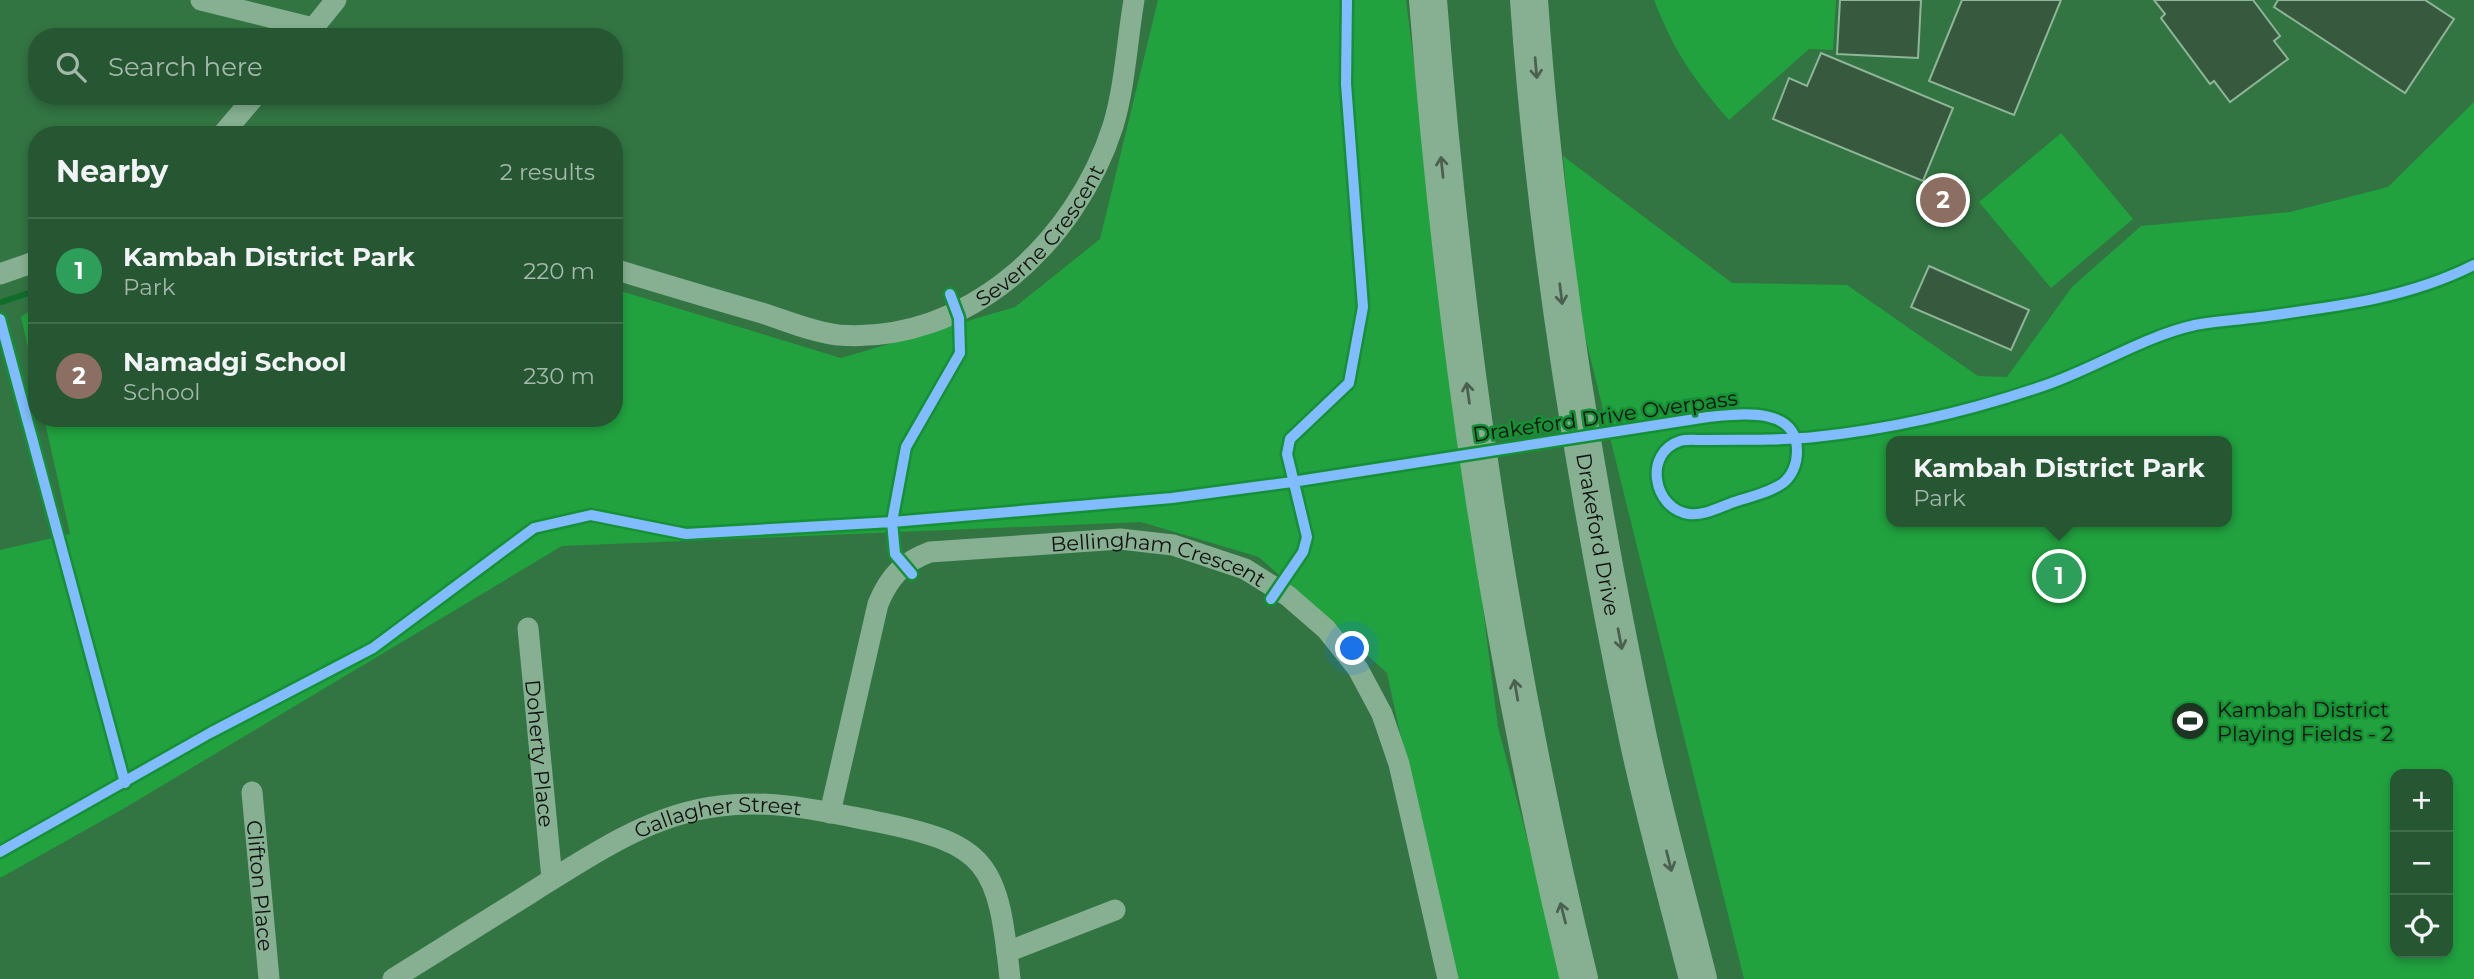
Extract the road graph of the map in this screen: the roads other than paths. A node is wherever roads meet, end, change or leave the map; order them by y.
1 (201, 0) edge
2 (336, 0) edge
3 (1133, 0) edge
4 (1428, 0) edge
5 (1529, 0) edge
6 (296, 28) edge
7 (312, 28) edge
8 (247, 105) edge
9 (230, 126) edge
10 (28, 264) edge
11 (623, 272) edge
12 (0, 274) edge
13 (528, 628) dead end
14 (252, 792) dead end
15 (830, 813) junction
16 (552, 879) junction
17 (1115, 910) dead end
18 (1007, 952) junction
19 (269, 979) edge
20 (393, 979) edge
21 (1010, 979) edge
22 (1448, 979) edge
23 (1579, 979) edge
24 (1698, 979) edge

1 - 6 street
2 - 7 street
3 - 11 street, Severne Crescent
23 -> 4 highway
5 -> 24 highway, Drakeford Drive
8 - 9 street
10 - 12 street
13 - 16 street, Doherty Place
14 - 19 street, Clifton Place
15 - 16 street, Gallagher Street
15 - 18 street, Gallagher Street
15 - 22 street, Bellingham Crescent
16 - 20 street, Gallagher Street
17 - 18 street
18 - 21 street, Gallagher Street

